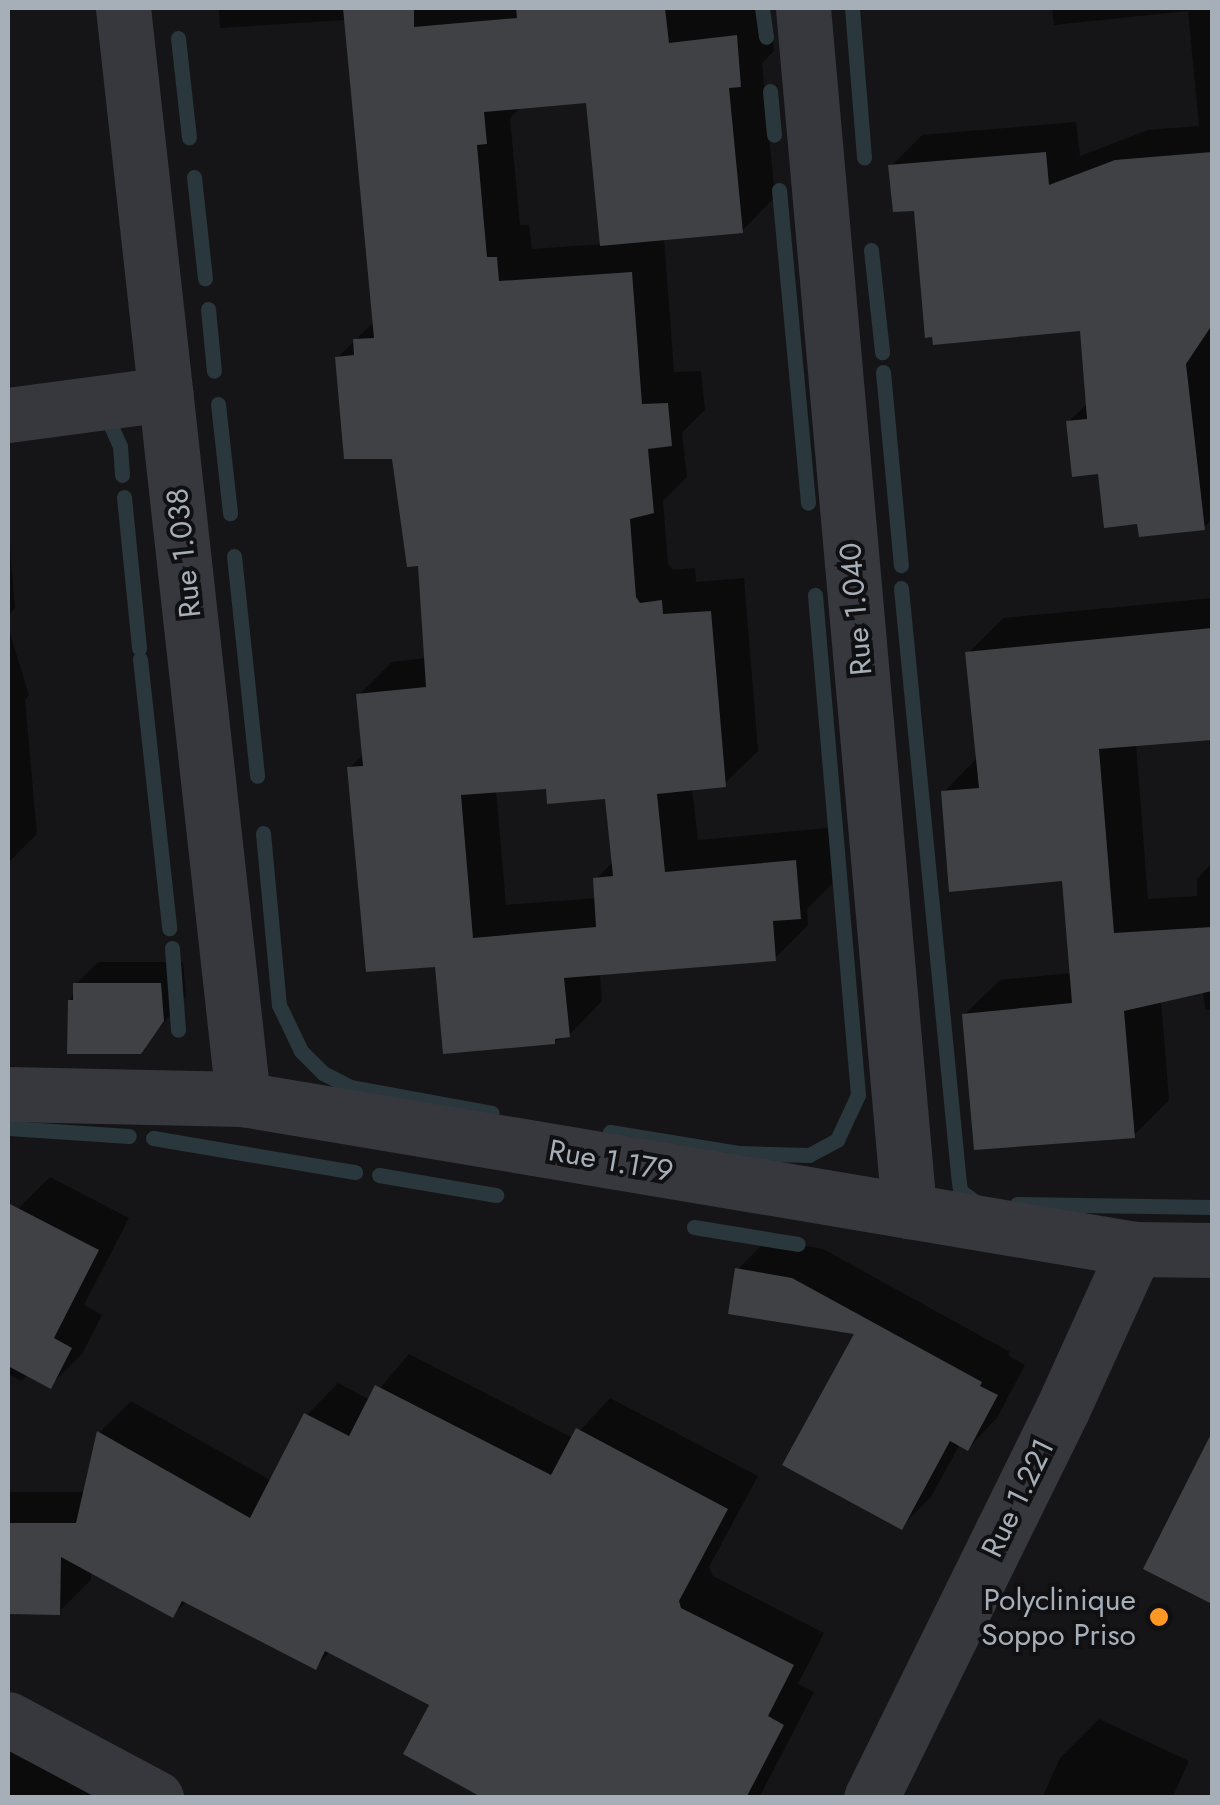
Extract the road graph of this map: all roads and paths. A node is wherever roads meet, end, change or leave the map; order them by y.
1 (123, 8) edge
2 (803, 8) edge
3 (166, 394) junction
4 (8, 414) edge
5 (8, 1094) edge
6 (243, 1099) junction
7 (909, 1211) junction
8 (1135, 1249) junction
9 (1212, 1250) edge
10 (8, 1719) edge
11 (156, 1798) edge
12 (870, 1798) edge

1 - 3 street, Rue 1.038
2 - 7 street, Rue 1.040
3 - 4 street
3 - 6 street, Rue 1.038
5 - 6 street, Rue 1.179
6 - 7 street, Rue 1.179
7 - 8 street, Rue 1.179
8 - 9 street, Rue 1.179
8 - 12 street, Rue 1.221
10 - 11 street

